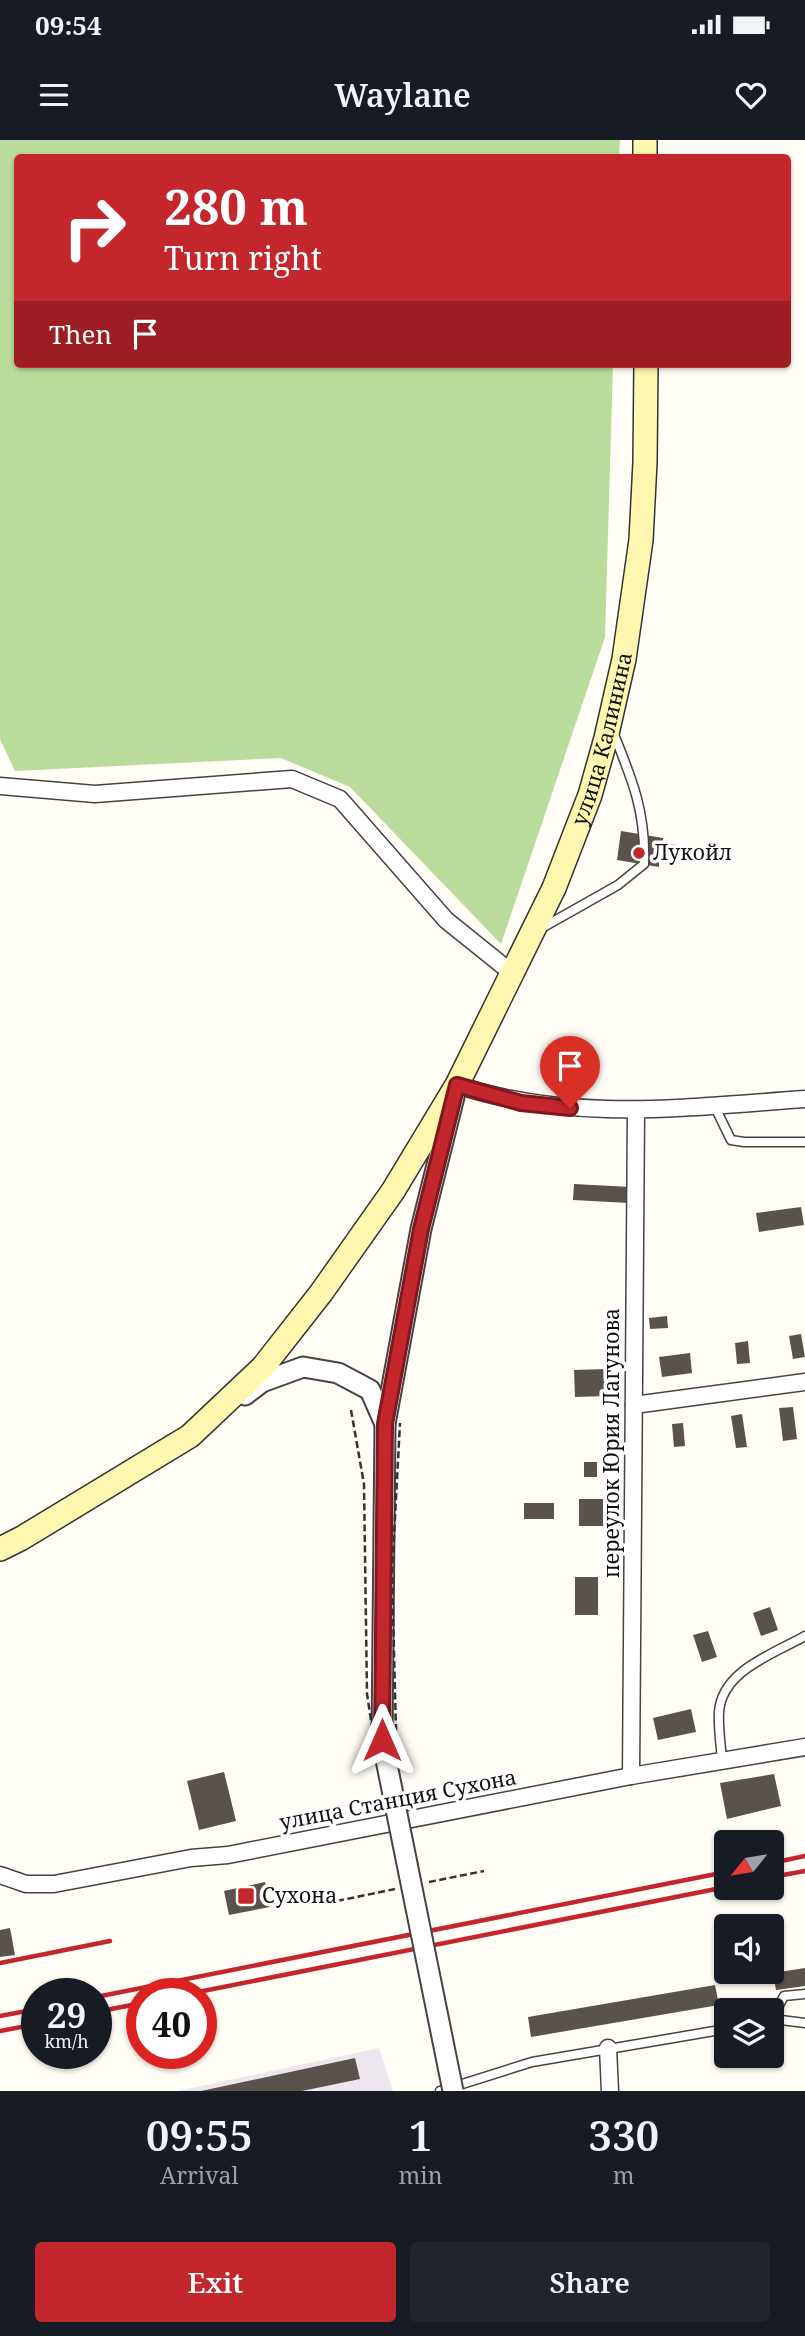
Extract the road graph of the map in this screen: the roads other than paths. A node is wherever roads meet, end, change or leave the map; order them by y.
1 (646, 368) edge
2 (609, 724) junction
3 (2, 782) edge
4 (532, 933) junction
5 (512, 973) junction
6 (457, 1085) junction
7 (805, 1099) edge
8 (714, 1105) junction
9 (636, 1110) junction
10 (805, 1142) edge
11 (805, 1382) edge
12 (634, 1405) junction
13 (392, 1423) junction
14 (190, 1436) junction
15 (0, 1549) edge
16 (805, 1636) edge
17 (805, 1746) edge
18 (722, 1761) junction
19 (631, 1776) junction
20 (0, 1875) edge
21 (805, 1994) edge
22 (783, 1998) edge
23 (784, 2020) edge
24 (805, 2023) edge
25 (714, 2031) edge
26 (608, 2048) junction
27 (440, 2091) edge
28 (453, 2091) edge
29 (610, 2091) edge

1 - 2 main road, улица Калинина
2 - 4 main road, улица Калинина
2 - 4 lane
3 - 5 street
4 - 5 main road, улица Калинина
5 - 6 main road, улица Калинина
6 - 9 street
6 - 13 street
6 - 14 main road, улица Калинина
7 - 8 street
8 - 9 street
8 - 10 lane
9 - 12 street, переулок Юрия Лагунова
11 - 12 street
12 - 19 street, переулок Юрия Лагунова
13 - 14 street
13 - 28 street, bridge
14 - 15 main road, улица Калинина
16 - 18 lane
17 - 18 street, улица Станция Сухона
18 - 19 street, улица Станция Сухона
19 - 20 street, улица Станция Сухона
21 - 22 lane
23 - 24 lane
25 - 26 lane
26 - 27 lane
26 - 29 street

